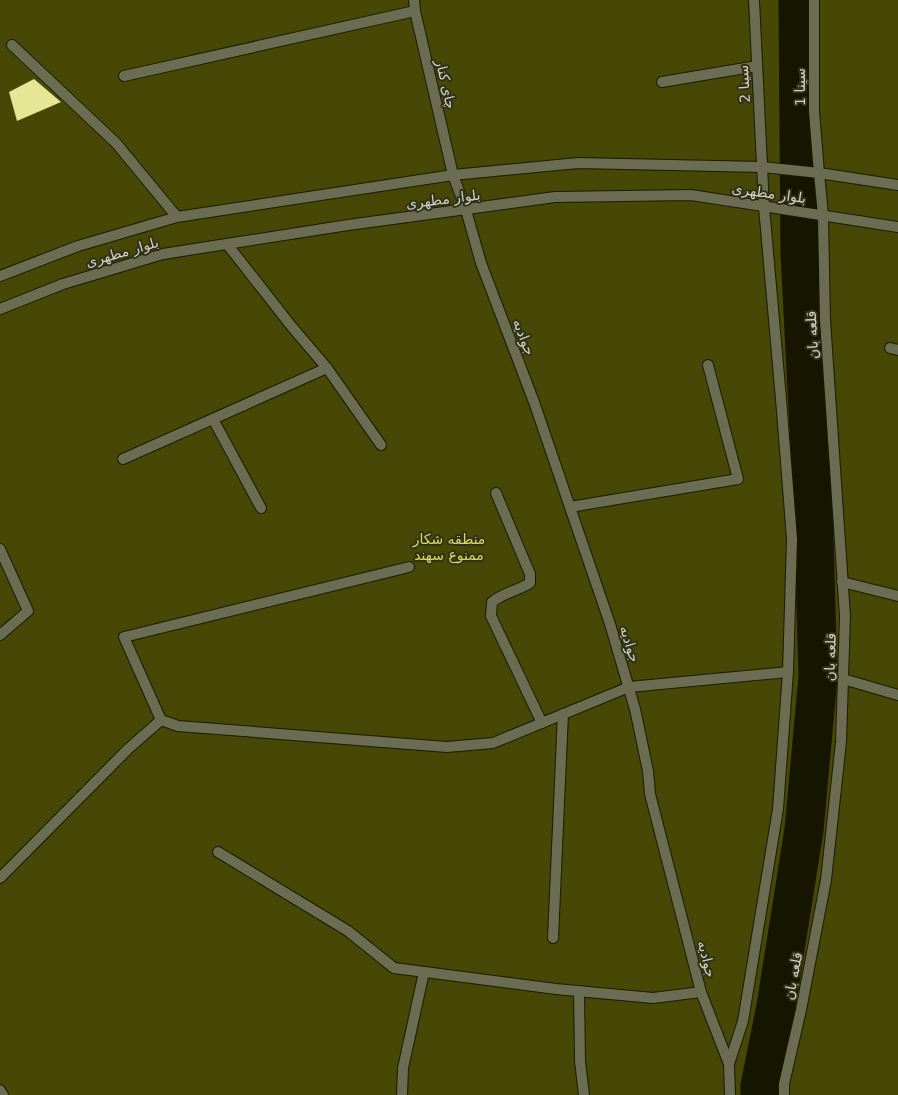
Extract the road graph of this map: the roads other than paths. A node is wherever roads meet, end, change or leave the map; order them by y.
1 (414, 0) edge
2 (754, 0) edge
3 (814, 0) edge
4 (415, 11) junction
5 (12, 45) dead end
6 (757, 66) junction
7 (124, 76) dead end
8 (662, 82) dead end
9 (767, 167) junction
10 (816, 173) junction
11 (453, 174) junction
12 (898, 185) edge
13 (764, 207) junction
14 (466, 210) junction
15 (820, 214) junction
16 (177, 218) junction
17 (898, 227) edge
18 (227, 244) junction
19 (0, 276) edge
20 (0, 309) edge
21 (708, 365) dead end
22 (327, 368) junction
23 (213, 419) junction
24 (381, 445) dead end
25 (123, 459) dead end
26 (496, 493) dead end
27 (570, 507) junction
28 (261, 508) dead end
29 (0, 549) edge
30 (409, 568) dead end
31 (842, 582) junction
32 (898, 596) edge
33 (0, 635) edge
34 (788, 672) junction
35 (843, 679) junction
36 (629, 687) junction
37 (898, 695) edge
38 (563, 714) junction
39 (161, 720) junction
40 (542, 723) junction
41 (218, 852) dead end
42 (0, 878) edge
43 (553, 938) dead end
44 (424, 972) junction
45 (579, 991) junction
46 (701, 992) junction
47 (729, 1064) junction
48 (0, 1090) edge
49 (3, 1095) edge
50 (402, 1095) edge
51 (584, 1095) edge
52 (730, 1095) edge
53 (784, 1095) edge

1 - 4 street, چای کنار
2 - 6 street, سینا 2
3 - 10 street, سینا 1
4 - 7 street
4 - 11 street, چای کنار
5 - 16 street
6 - 8 street
6 - 9 street, سینا 2
9 - 10 street, بلوار مطهری
9 - 11 street, بلوار مطهری
9 - 13 street, سینا 2
10 - 12 street, بلوار مطهری
10 - 15 street, سینا 1
11 - 14 street, چای کنار
11 - 16 street, بلوار مطهری
13 - 14 street, بلوار مطهری
13 - 15 street, بلوار مطهری
13 - 34 street, سینا 2
14 - 18 street, بلوار مطهری
14 - 27 street, جوادیه
15 - 17 street, بلوار مطهری
15 - 31 street, قلعه بان
16 - 19 street, بلوار مطهری
18 - 20 street, بلوار مطهری
18 - 22 street
21 - 27 street
22 - 23 street
22 - 24 street
23 - 25 street
23 - 28 street
26 - 40 street
27 - 36 street, جوادیه
29 - 33 street
30 - 39 street
31 - 32 street
31 - 35 street, قلعه بان
34 - 36 street
34 - 47 street, سینا 2
35 - 37 street
35 - 53 street, قلعه بان
36 - 38 street
36 - 46 street, جوادیه
38 - 40 street
38 - 43 street
39 - 40 street
39 - 42 street
41 - 44 street
44 - 45 street
44 - 50 street
45 - 46 street
45 - 51 street
46 - 47 street, جوادیه
47 - 52 street, جوادیه
48 - 49 street

